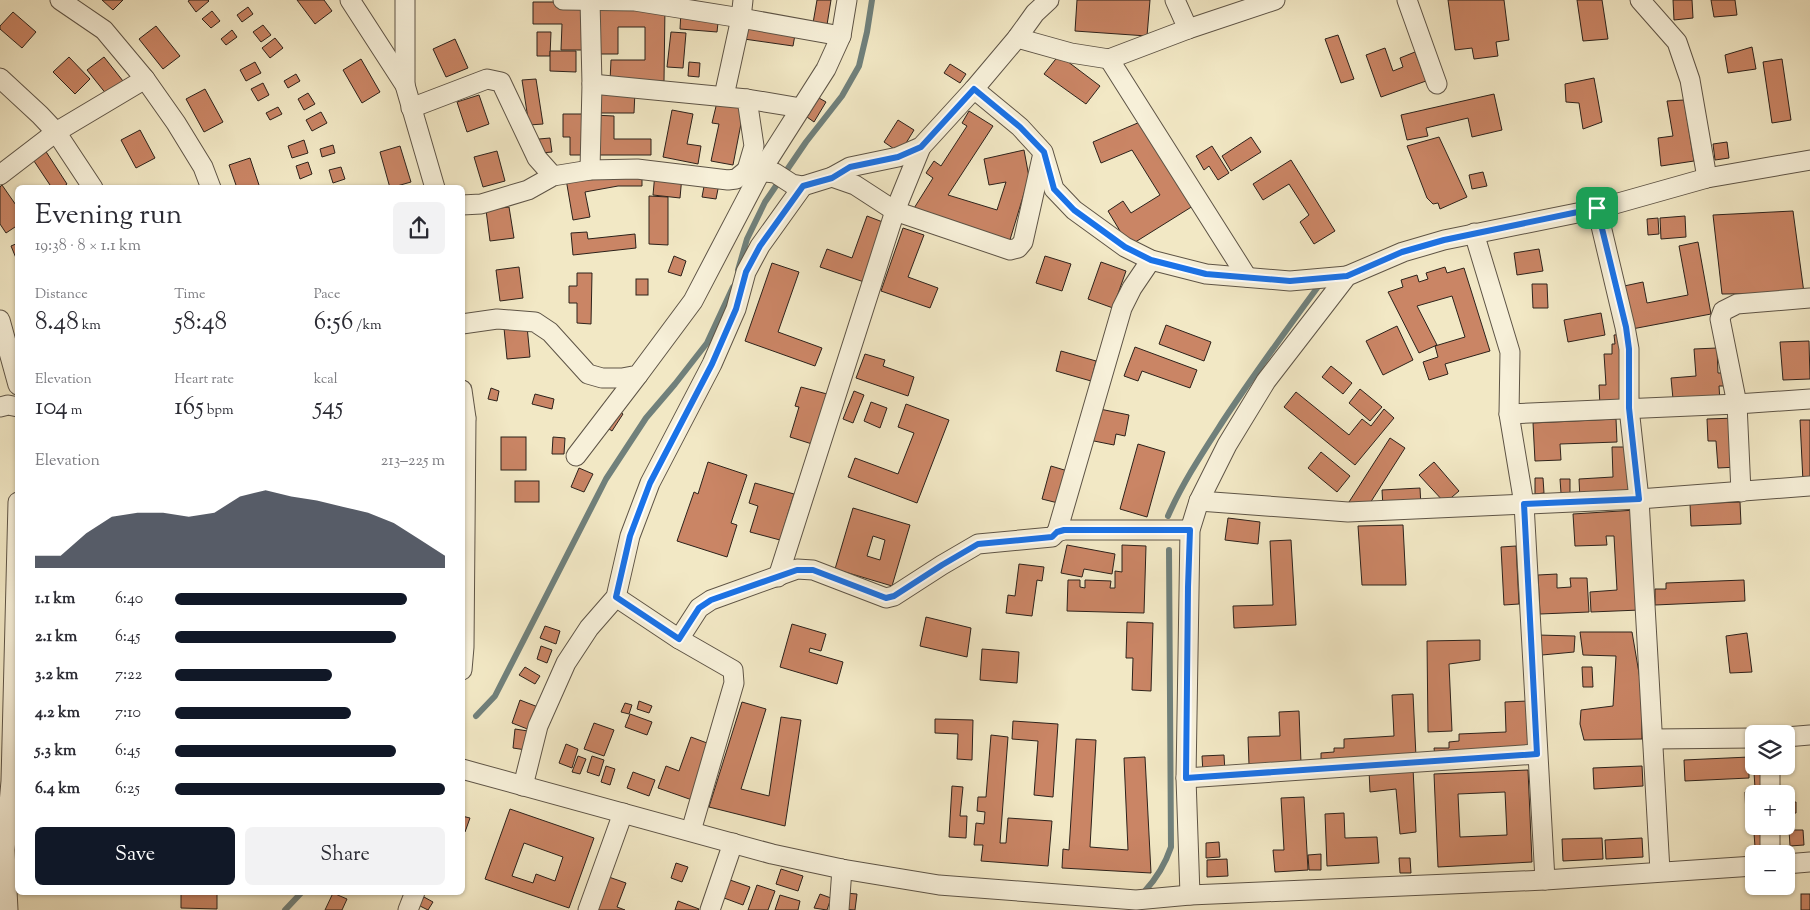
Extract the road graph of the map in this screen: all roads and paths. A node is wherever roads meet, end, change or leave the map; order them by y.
1 (60, 0) edge
2 (350, 0) edge
3 (405, 0) edge
4 (563, 0) edge
5 (847, 0) edge
6 (1049, 0) edge
7 (1175, 0) edge
8 (1275, 0) edge
9 (1407, 0) edge
10 (1640, 0) edge
11 (590, 1) edge
12 (742, 9) edge
13 (1188, 29) junction
14 (841, 36) junction
15 (1017, 38) junction
16 (1109, 59) junction
17 (0, 78) edge
18 (146, 79) junction
19 (592, 84) junction
20 (1438, 84) dead end
21 (405, 85) junction
22 (974, 89) junction
23 (724, 96) junction
24 (747, 99) junction
25 (411, 108) junction
26 (801, 108) junction
27 (56, 132) junction
28 (921, 147) junction
29 (1044, 152) junction
30 (1810, 160) edge
31 (590, 170) junction
32 (761, 171) junction
33 (0, 175) edge
34 (553, 176) junction
35 (832, 178) junction
36 (1707, 178) junction
37 (91, 185) edge
38 (210, 185) edge
39 (434, 185) edge
40 (797, 185) junction
41 (465, 205) edge
42 (1597, 208) junction
43 (896, 211) junction
44 (1474, 233) junction
45 (1151, 260) junction
46 (1347, 276) junction
47 (1247, 278) junction
48 (1809, 302) edge
49 (465, 324) edge
50 (7, 326) edge
51 (15, 374) edge
52 (638, 375) junction
53 (1810, 399) edge
54 (1737, 404) junction
55 (15, 406) edge
56 (0, 407) edge
57 (1629, 408) junction
58 (1509, 414) junction
59 (576, 456) dead end
60 (1810, 486) edge
61 (1741, 492) junction
62 (1639, 499) junction
63 (1199, 501) junction
64 (1524, 504) junction
65 (1190, 530) junction
66 (1057, 532) junction
67 (778, 577) junction
68 (616, 597) junction
69 (679, 639) junction
70 (15, 649) edge
71 (1810, 735) edge
72 (1795, 736) edge
73 (1745, 738) edge
74 (1652, 739) junction
75 (1537, 754) junction
76 (465, 770) edge
77 (1186, 778) junction
78 (523, 786) junction
79 (623, 813) junction
80 (690, 831) junction
81 (733, 843) junction
82 (1810, 862) edge
83 (1795, 863) edge
84 (1745, 866) edge
85 (842, 869) junction
86 (1660, 871) junction
87 (1545, 880) junction
88 (414, 895) edge
89 (1190, 895) junction
90 (1136, 905) edge
91 (8, 910) edge
92 (408, 910) edge
93 (588, 910) edge
94 (710, 910) edge
95 (839, 910) edge

1 - 18 street
2 - 21 street
3 - 21 street
4 - 11 street
5 - 14 street
6 - 15 street
7 - 13 street
8 - 13 street
9 - 20 street
10 - 36 street
11 - 12 street
11 - 19 street
12 - 14 street
12 - 23 street
13 - 16 street
14 - 26 street
15 - 16 street
15 - 22 street
16 - 47 street
17 - 27 street
18 - 27 street
18 - 38 street
19 - 23 street
19 - 31 street
21 - 25 street
22 - 28 street
22 - 29 street
23 - 24 street
24 - 26 street
24 - 32 street
25 - 34 street
25 - 39 street
26 - 32 street
27 - 33 street
27 - 37 street
28 - 35 street
28 - 43 street
29 - 43 street
29 - 45 street
30 - 36 street
31 - 32 street
31 - 34 street
32 - 40 street
32 - 52 street
34 - 41 street
35 - 40 street
35 - 43 street
36 - 42 street
40 - 68 street
42 - 44 street
42 - 57 street
43 - 67 street
44 - 46 street
44 - 58 street
45 - 47 street
45 - 66 street
46 - 47 street
46 - 63 street
48 - 54 street
49 - 52 street
50 - 51 street
52 - 59 street
53 - 54 street
54 - 57 street
54 - 61 street
55 - 56 street
57 - 58 street
57 - 62 street
58 - 64 street
60 - 61 street
61 - 62 street
62 - 64 street
62 - 74 street
63 - 64 street
63 - 65 street
64 - 75 street
65 - 66 street
65 - 77 street
66 - 67 street
67 - 69 street
68 - 69 street
68 - 78 street
69 - 80 street
70 - 91 street
71 - 72 street
73 - 74 street
74 - 86 street
75 - 77 street
75 - 87 street
76 - 78 street
77 - 89 street
78 - 79 street
79 - 80 street
79 - 93 street
80 - 81 street
81 - 85 street
81 - 94 street
82 - 83 street
84 - 86 street
85 - 90 street
85 - 95 street
86 - 87 street
87 - 89 street
88 - 92 street
89 - 90 street

